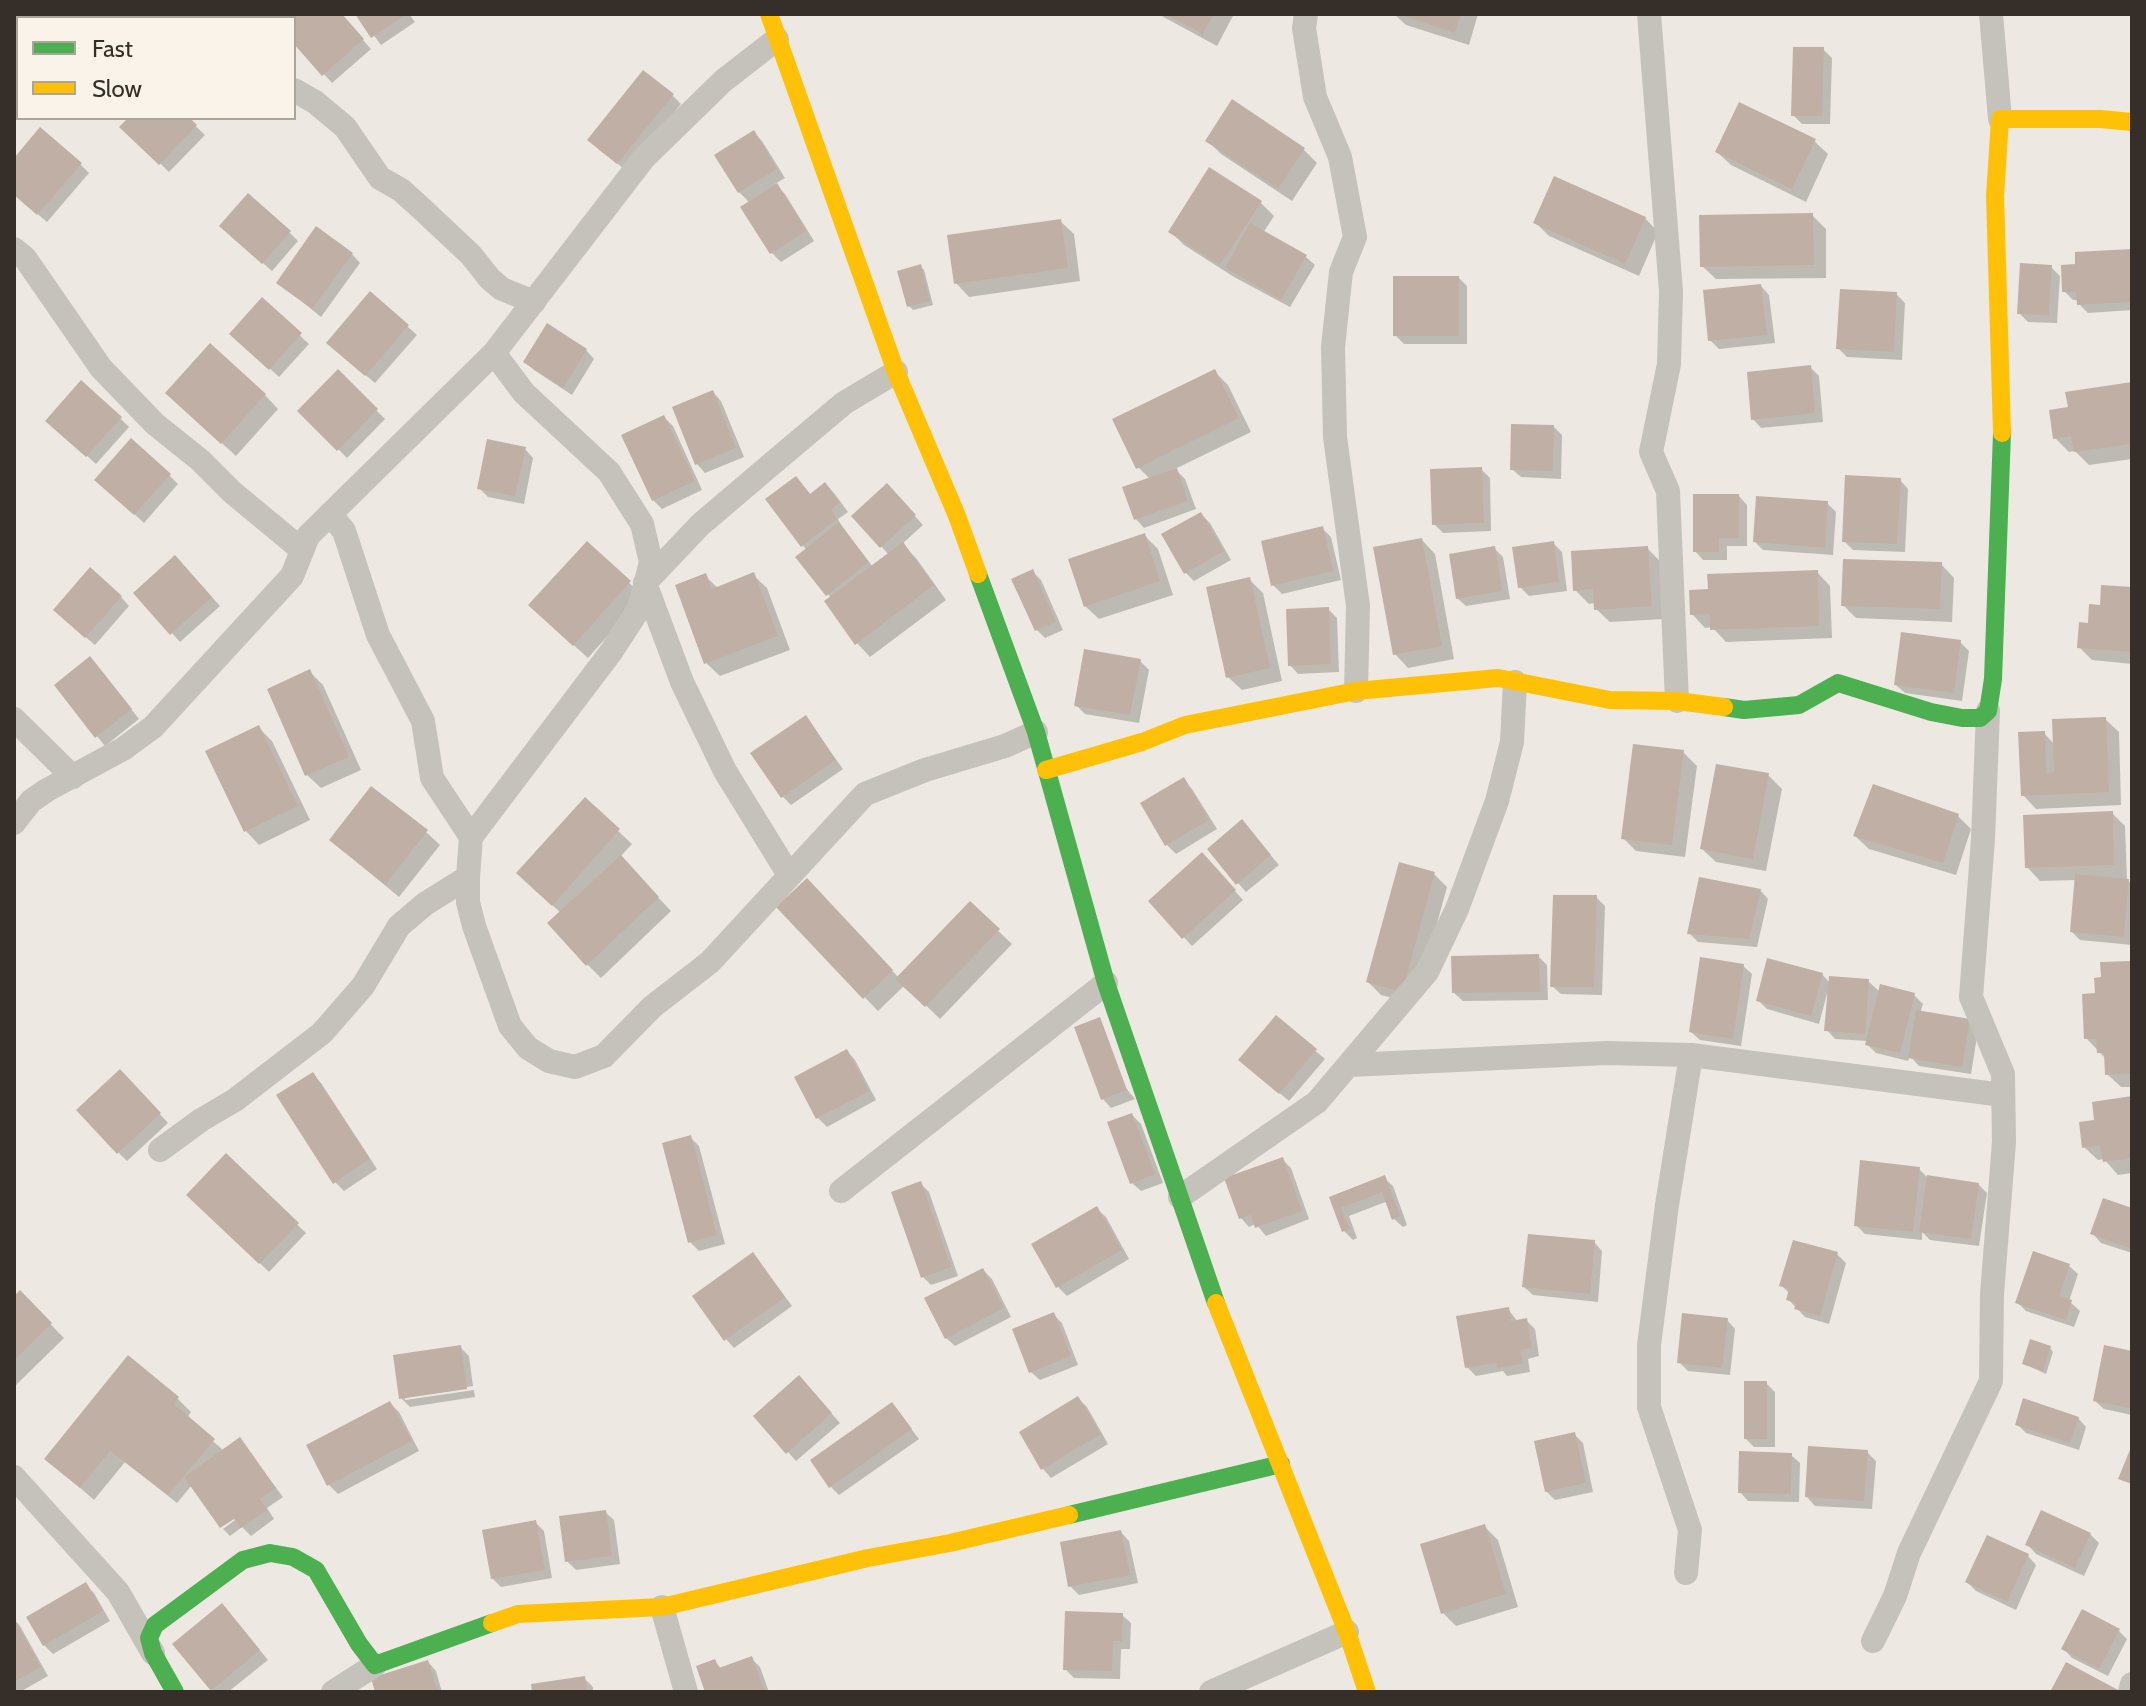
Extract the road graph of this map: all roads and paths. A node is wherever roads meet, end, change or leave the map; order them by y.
1 (769, 14) edge
2 (1306, 14) edge
3 (1649, 14) edge
4 (1991, 14) edge
5 (777, 39) junction
6 (296, 91) edge
7 (2000, 119) junction
8 (2132, 122) edge
9 (14, 249) edge
10 (534, 302) junction
11 (494, 353) junction
12 (896, 372) junction
13 (330, 514) junction
14 (302, 550) junction
15 (645, 583) junction
16 (1515, 682) junction
17 (1356, 691) junction
18 (1677, 701) junction
19 (1988, 711) junction
20 (14, 719) edge
21 (1036, 732) junction
22 (1046, 770) junction
23 (73, 777) junction
24 (14, 823) edge
25 (471, 837) junction
26 (789, 875) junction
27 (468, 877) junction
28 (1106, 983) junction
29 (1691, 1055) junction
30 (1350, 1065) junction
31 (2003, 1095) junction
32 (160, 1150) dead end
33 (841, 1191) dead end
34 (1180, 1197) junction
35 (1281, 1464) junction
36 (14, 1477) edge
37 (1686, 1573) dead end
38 (662, 1607) junction
39 (1347, 1632) junction
40 (1873, 1641) dead end
41 (153, 1653) junction
42 (375, 1665) junction
43 (2132, 1684) edge
44 (175, 1692) edge
45 (333, 1692) edge
46 (686, 1692) edge
47 (1211, 1692) edge
48 (1367, 1692) edge
49 (2130, 1692) edge

1 - 5 street
2 - 17 street
3 - 18 street
4 - 7 street
5 - 10 street
5 - 12 street
6 - 10 street
7 - 8 street
7 - 19 street
9 - 14 street
10 - 11 street
11 - 13 street
11 - 15 street
12 - 15 street
12 - 21 street
13 - 14 street
13 - 25 street
14 - 23 street
15 - 25 street
15 - 26 street
16 - 17 street
16 - 18 street
16 - 30 street
17 - 22 street
18 - 19 street
19 - 31 street
20 - 23 street
21 - 22 street
21 - 26 street
22 - 28 street
23 - 24 street
25 - 27 street
26 - 27 street
27 - 32 street
28 - 33 street
28 - 34 street
29 - 30 street
29 - 31 street
29 - 37 street
30 - 34 street
31 - 40 street
34 - 35 street
35 - 38 street
35 - 39 street
36 - 41 street
38 - 42 street
38 - 46 street
39 - 47 street
39 - 48 street
41 - 42 street
41 - 44 street
42 - 45 street
43 - 49 street

